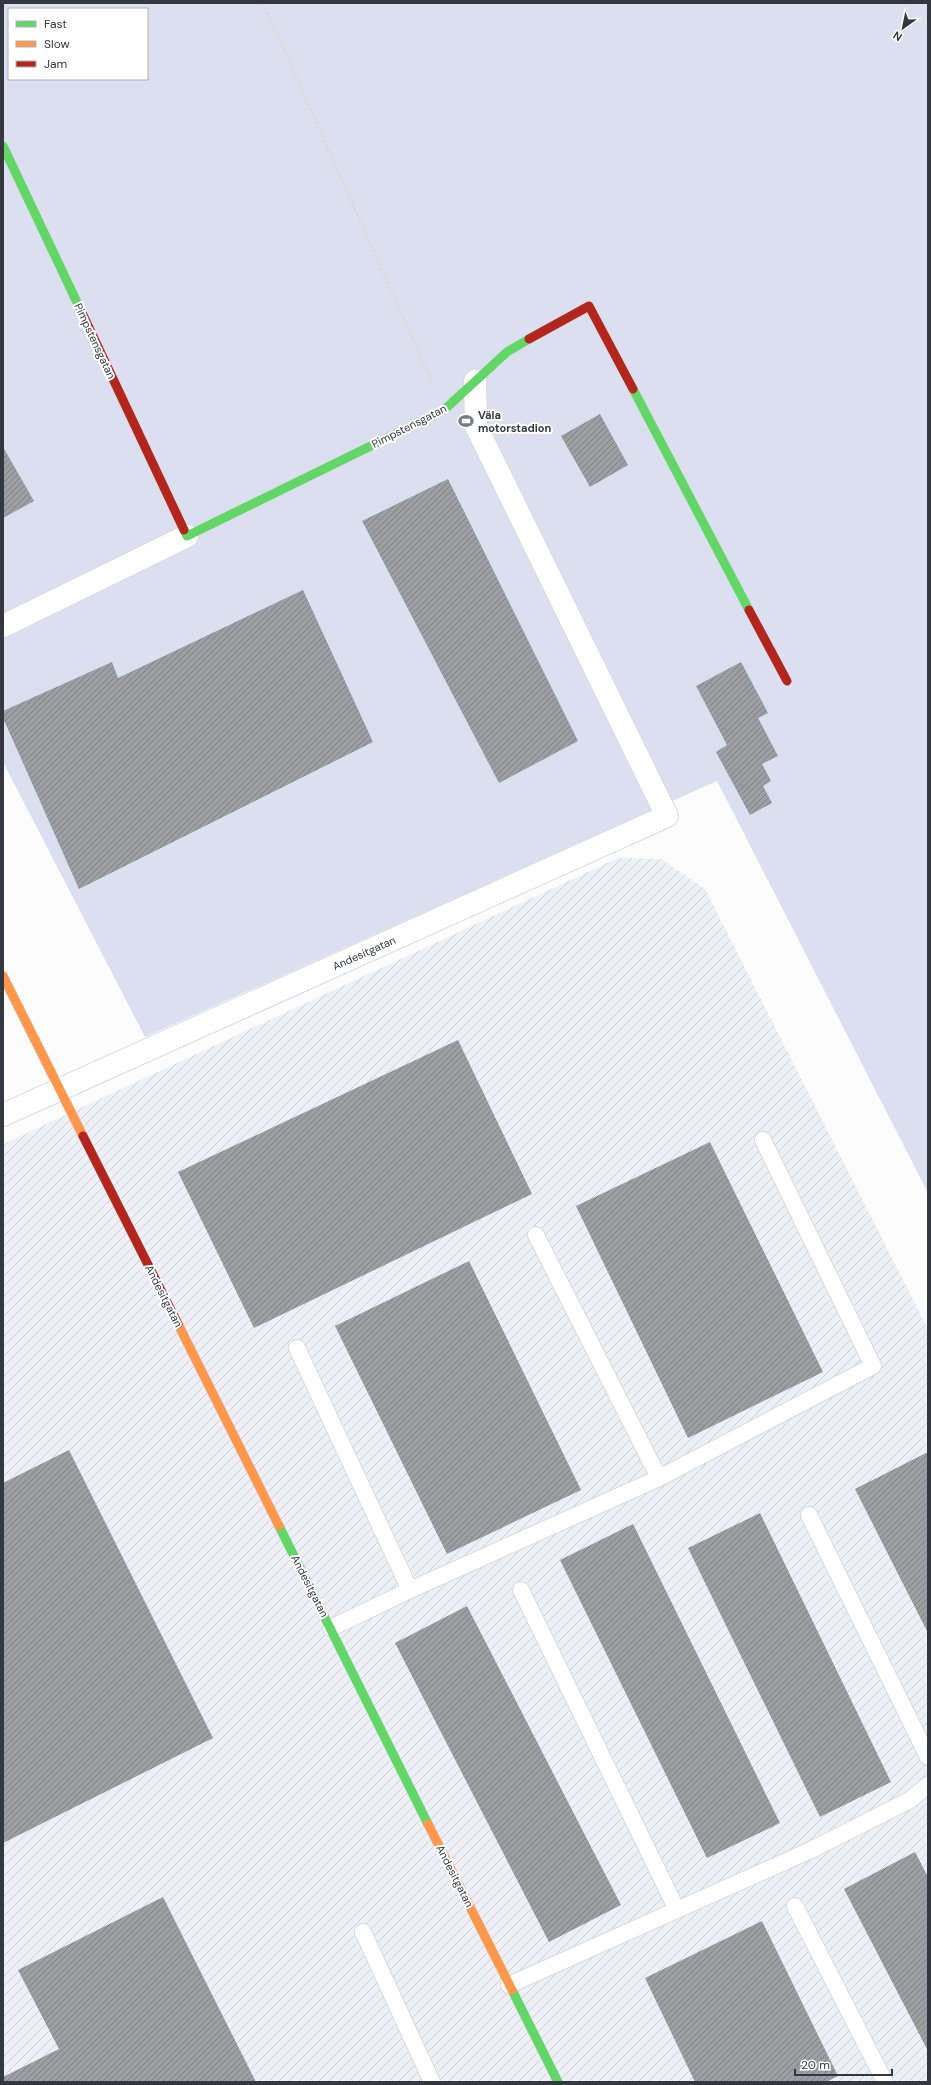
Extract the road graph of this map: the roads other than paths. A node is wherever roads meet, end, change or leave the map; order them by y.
1 (3, 146) edge
2 (475, 381) junction
3 (186, 536) junction
4 (3, 626) edge
5 (787, 681) dead end
6 (3, 976) edge
7 (61, 1090) junction
8 (3, 1115) edge
9 (763, 1140) dead end
10 (536, 1235) dead end
11 (296, 1348) dead end
12 (659, 1478) junction
13 (809, 1515) dead end
14 (410, 1590) junction
15 (521, 1590) dead end
16 (331, 1628) junction
17 (928, 1757) edge
18 (928, 1785) edge
19 (795, 1906) dead end
20 (677, 1910) junction
21 (363, 1932) dead end
22 (510, 1985) junction
23 (432, 2082) edge
24 (558, 2082) edge
25 (885, 2082) edge

1 - 3 street, Pimpstensgatan
2 - 3 street, Pimpstensgatan
2 - 5 street, Pimpstensgatan
2 - 7 street, Andesitgatan
3 - 4 street, Pimpstensgatan
6 - 7 street, Andesitgatan
7 - 8 street, Andesitgatan
7 - 16 street, Andesitgatan
9 - 12 lane
10 - 12 lane
11 - 14 lane
12 - 14 lane
13 - 17 lane
14 - 16 lane
15 - 20 lane
16 - 22 street, Andesitgatan
18 - 20 lane
19 - 25 lane
20 - 22 lane
21 - 23 lane
22 - 24 street, Andesitgatan

